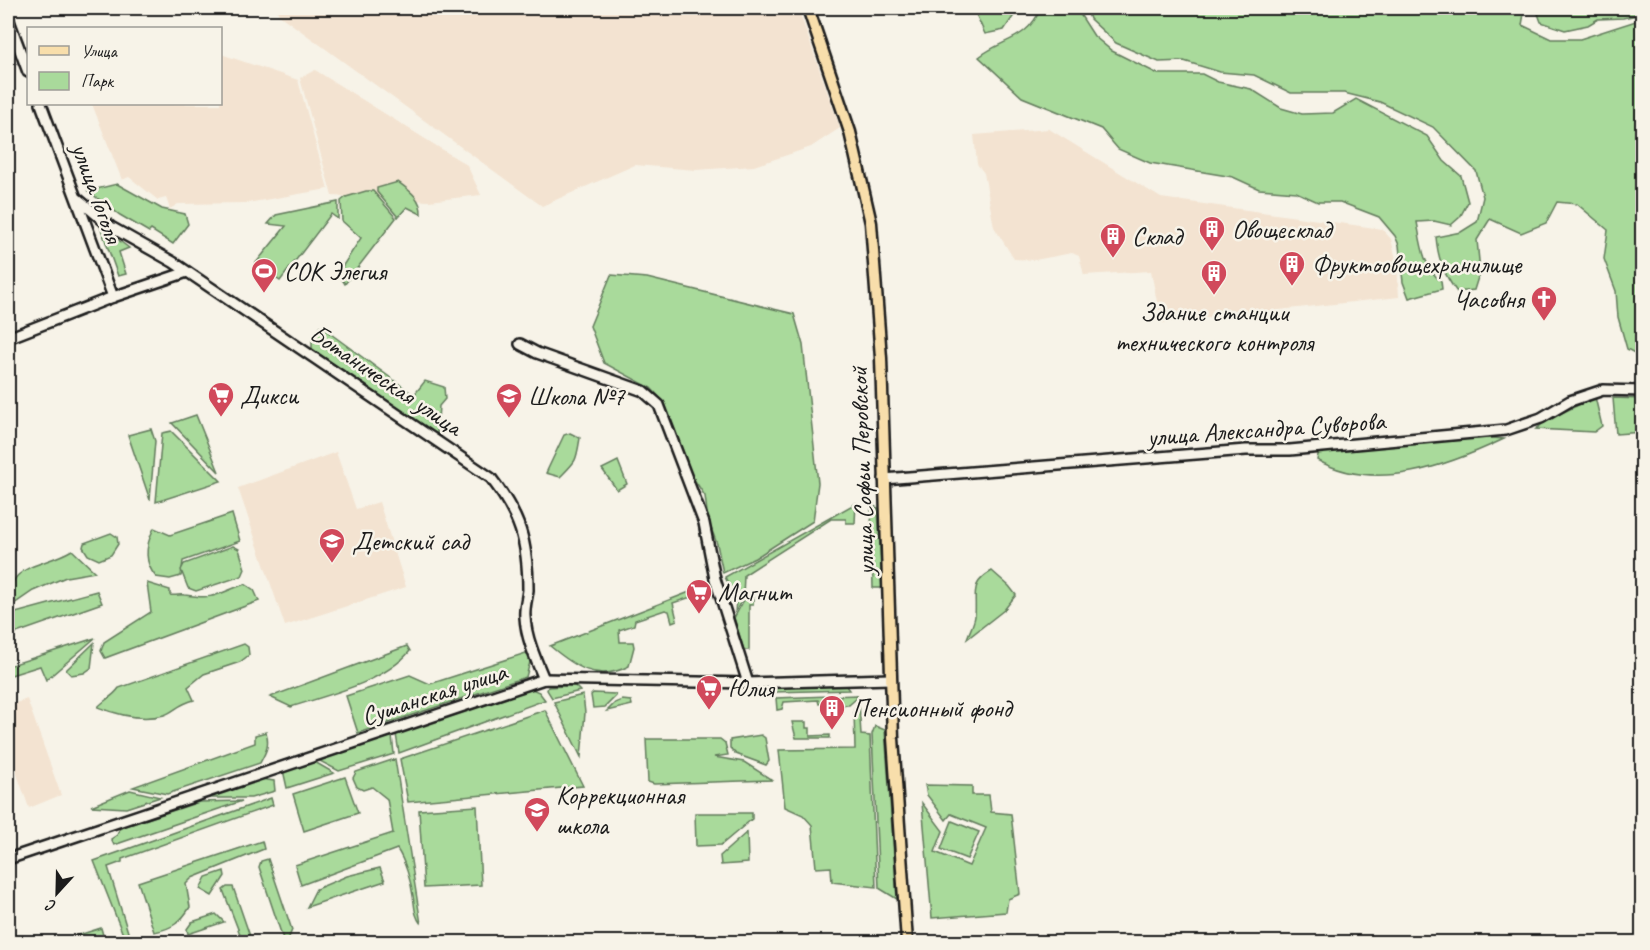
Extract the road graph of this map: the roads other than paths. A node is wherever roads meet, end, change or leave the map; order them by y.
1 (808, 8) edge
2 (8, 18) edge
3 (27, 69) edge
4 (41, 105) edge
5 (78, 199) junction
6 (187, 272) junction
7 (113, 297) junction
8 (8, 338) edge
9 (520, 344) dead end
10 (1642, 391) edge
11 (884, 479) junction
12 (891, 679) junction
13 (544, 680) junction
14 (748, 683) junction
15 (8, 858) edge
16 (907, 942) edge

1 - 11 main road, улица Софьи Перовской
2 - 3 street
4 - 5 street, улица Гоголя
5 - 6 street, Ботаническая улица
5 - 7 street, улица Гоголя
6 - 7 street
6 - 13 street, Ботаническая улица
7 - 8 street
9 - 14 street
10 - 11 street, улица Александра Суворова
11 - 12 main road, улица Софьи Перовской
12 - 14 street, Сушанская улица
12 - 16 main road, улица Софьи Перовской
13 - 14 street, Сушанская улица
13 - 15 street, Сушанская улица

